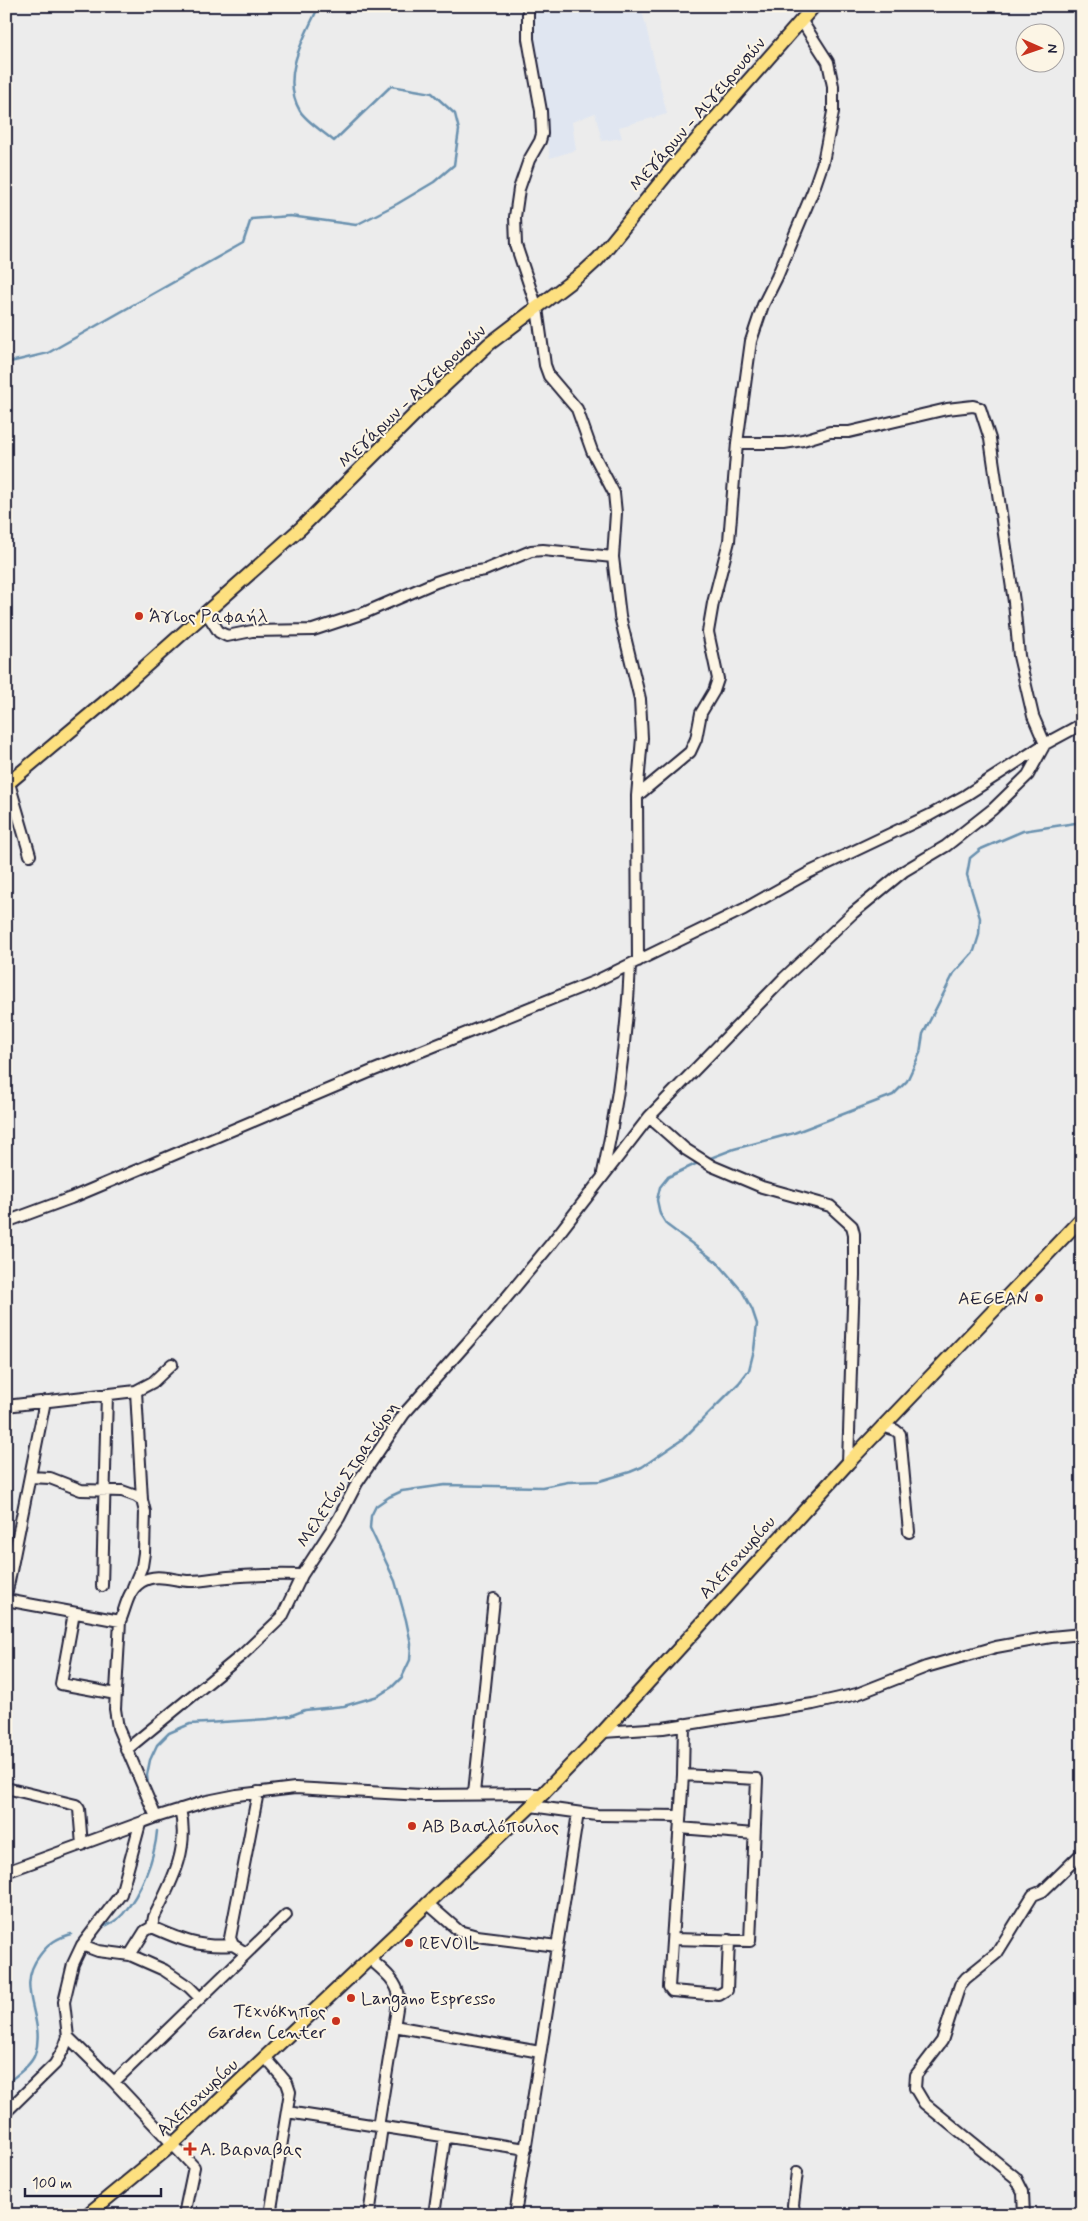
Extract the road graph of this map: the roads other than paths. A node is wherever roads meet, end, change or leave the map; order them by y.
1 (528, 6) edge
2 (814, 6) edge
3 (801, 20) junction
4 (537, 308) junction
5 (737, 443) junction
6 (613, 557) junction
7 (206, 612) junction
8 (1082, 724) edge
9 (1045, 744) junction
10 (8, 784) edge
11 (637, 796) junction
12 (30, 855) dead end
13 (634, 963) junction
14 (649, 1117) junction
15 (602, 1176) junction
16 (1082, 1218) edge
17 (6, 1222) edge
18 (172, 1364) dead end
19 (136, 1391) junction
20 (107, 1394) junction
21 (45, 1401) junction
22 (6, 1406) edge
23 (882, 1426) junction
24 (848, 1463) junction
25 (30, 1477) junction
26 (106, 1490) junction
27 (142, 1500) junction
28 (909, 1532) dead end
29 (302, 1575) junction
30 (102, 1586) dead end
31 (129, 1595) junction
32 (6, 1596) edge
33 (494, 1599) dead end
34 (6, 1600) edge
35 (74, 1613) junction
36 (120, 1621) junction
37 (1082, 1634) edge
38 (116, 1694) junction
39 (684, 1724) junction
40 (603, 1732) junction
41 (126, 1750) junction
42 (683, 1775) junction
43 (6, 1788) edge
44 (258, 1792) junction
45 (474, 1793) junction
46 (544, 1794) junction
47 (531, 1806) junction
48 (180, 1810) junction
49 (578, 1813) junction
50 (156, 1816) junction
51 (680, 1816) junction
52 (140, 1824) junction
53 (680, 1828) junction
54 (754, 1834) junction
55 (82, 1845) junction
56 (1082, 1854) edge
57 (6, 1872) edge
58 (427, 1903) junction
59 (286, 1915) dead end
60 (152, 1927) junction
61 (673, 1939) junction
62 (730, 1940) junction
63 (82, 1945) junction
64 (233, 1945) junction
65 (557, 1946) junction
66 (246, 1953) junction
67 (130, 1954) junction
68 (369, 1958) junction
69 (200, 1998) junction
70 (394, 2026) junction
71 (68, 2038) junction
72 (540, 2052) junction
73 (265, 2057) junction
74 (114, 2082) junction
75 (6, 2112) edge
76 (287, 2112) junction
77 (380, 2127) junction
78 (445, 2137) junction
79 (172, 2145) junction
80 (526, 2149) junction
81 (797, 2172) dead end
82 (87, 2215) edge
83 (184, 2215) edge
84 (270, 2215) edge
85 (369, 2215) edge
86 (434, 2215) edge
87 (515, 2215) edge
88 (795, 2215) edge
89 (1024, 2215) edge

1 - 4 street
2 - 3 main road, Μεγάρων - Αιγειρουσών
3 - 4 main road, Μεγάρων - Αιγειρουσών
3 - 5 street
4 - 6 street
4 - 7 main road, Μεγάρων - Αιγειρουσών
5 - 9 street
5 - 11 street
6 - 7 street
6 - 11 street
7 - 10 main road, Μεγάρων - Αιγειρουσών
8 - 9 street
9 - 13 street
9 - 14 street, Μελετίου Στρατούρη
10 - 12 street
11 - 13 street
13 - 15 street
13 - 17 street
14 - 15 street, Μελετίου Στρατούρη
14 - 24 street
15 - 29 street, Μελετίου Στρατούρη
16 - 23 main road, Αλεποχωρίου
18 - 19 street
19 - 20 street
19 - 27 street
20 - 21 street
20 - 26 street
21 - 22 street
21 - 25 street
23 - 24 main road, Αλεποχωρίου
23 - 28 street
24 - 40 main road, Αλεποχωρίου
25 - 26 street
25 - 32 street
26 - 27 street
26 - 30 street
27 - 31 street
29 - 31 street
29 - 41 street, Μελετίου Στρατούρη
31 - 36 street
33 - 45 street
34 - 35 street
35 - 36 street
35 - 38 street
36 - 38 street
37 - 39 street
38 - 41 street
39 - 40 street
39 - 42 street
40 - 46 main road, Αλεποχωρίου
41 - 50 street
42 - 51 street
42 - 54 street
43 - 55 street
44 - 45 street
44 - 48 street
44 - 64 street
45 - 46 street
46 - 47 main road, Αλεποχωρίου
47 - 49 street
47 - 58 main road, Αλεποχωρίου
48 - 50 street
48 - 60 street
49 - 51 street
49 - 65 street
50 - 52 street
51 - 53 street
52 - 55 street
52 - 63 street
53 - 54 street
53 - 61 street
54 - 62 street
55 - 57 street
56 - 89 street
58 - 65 street
58 - 68 main road, Αλεποχωρίου
59 - 66 street
60 - 64 street
60 - 67 street
61 - 62 street
61 - 62 street
63 - 67 street
63 - 71 street
64 - 66 street
65 - 72 street
66 - 69 street
67 - 69 street
68 - 70 street
68 - 73 main road, Αλεποχωρίου
69 - 74 street
70 - 72 street
70 - 77 street
71 - 74 street
71 - 75 street
72 - 80 street
73 - 76 street
73 - 79 main road, Αλεποχωρίου
74 - 79 street
76 - 77 street
76 - 84 street
77 - 78 street
77 - 85 street
78 - 80 street
78 - 86 street
79 - 82 main road, Αλεποχωρίου
79 - 83 street
80 - 87 street
81 - 88 street

